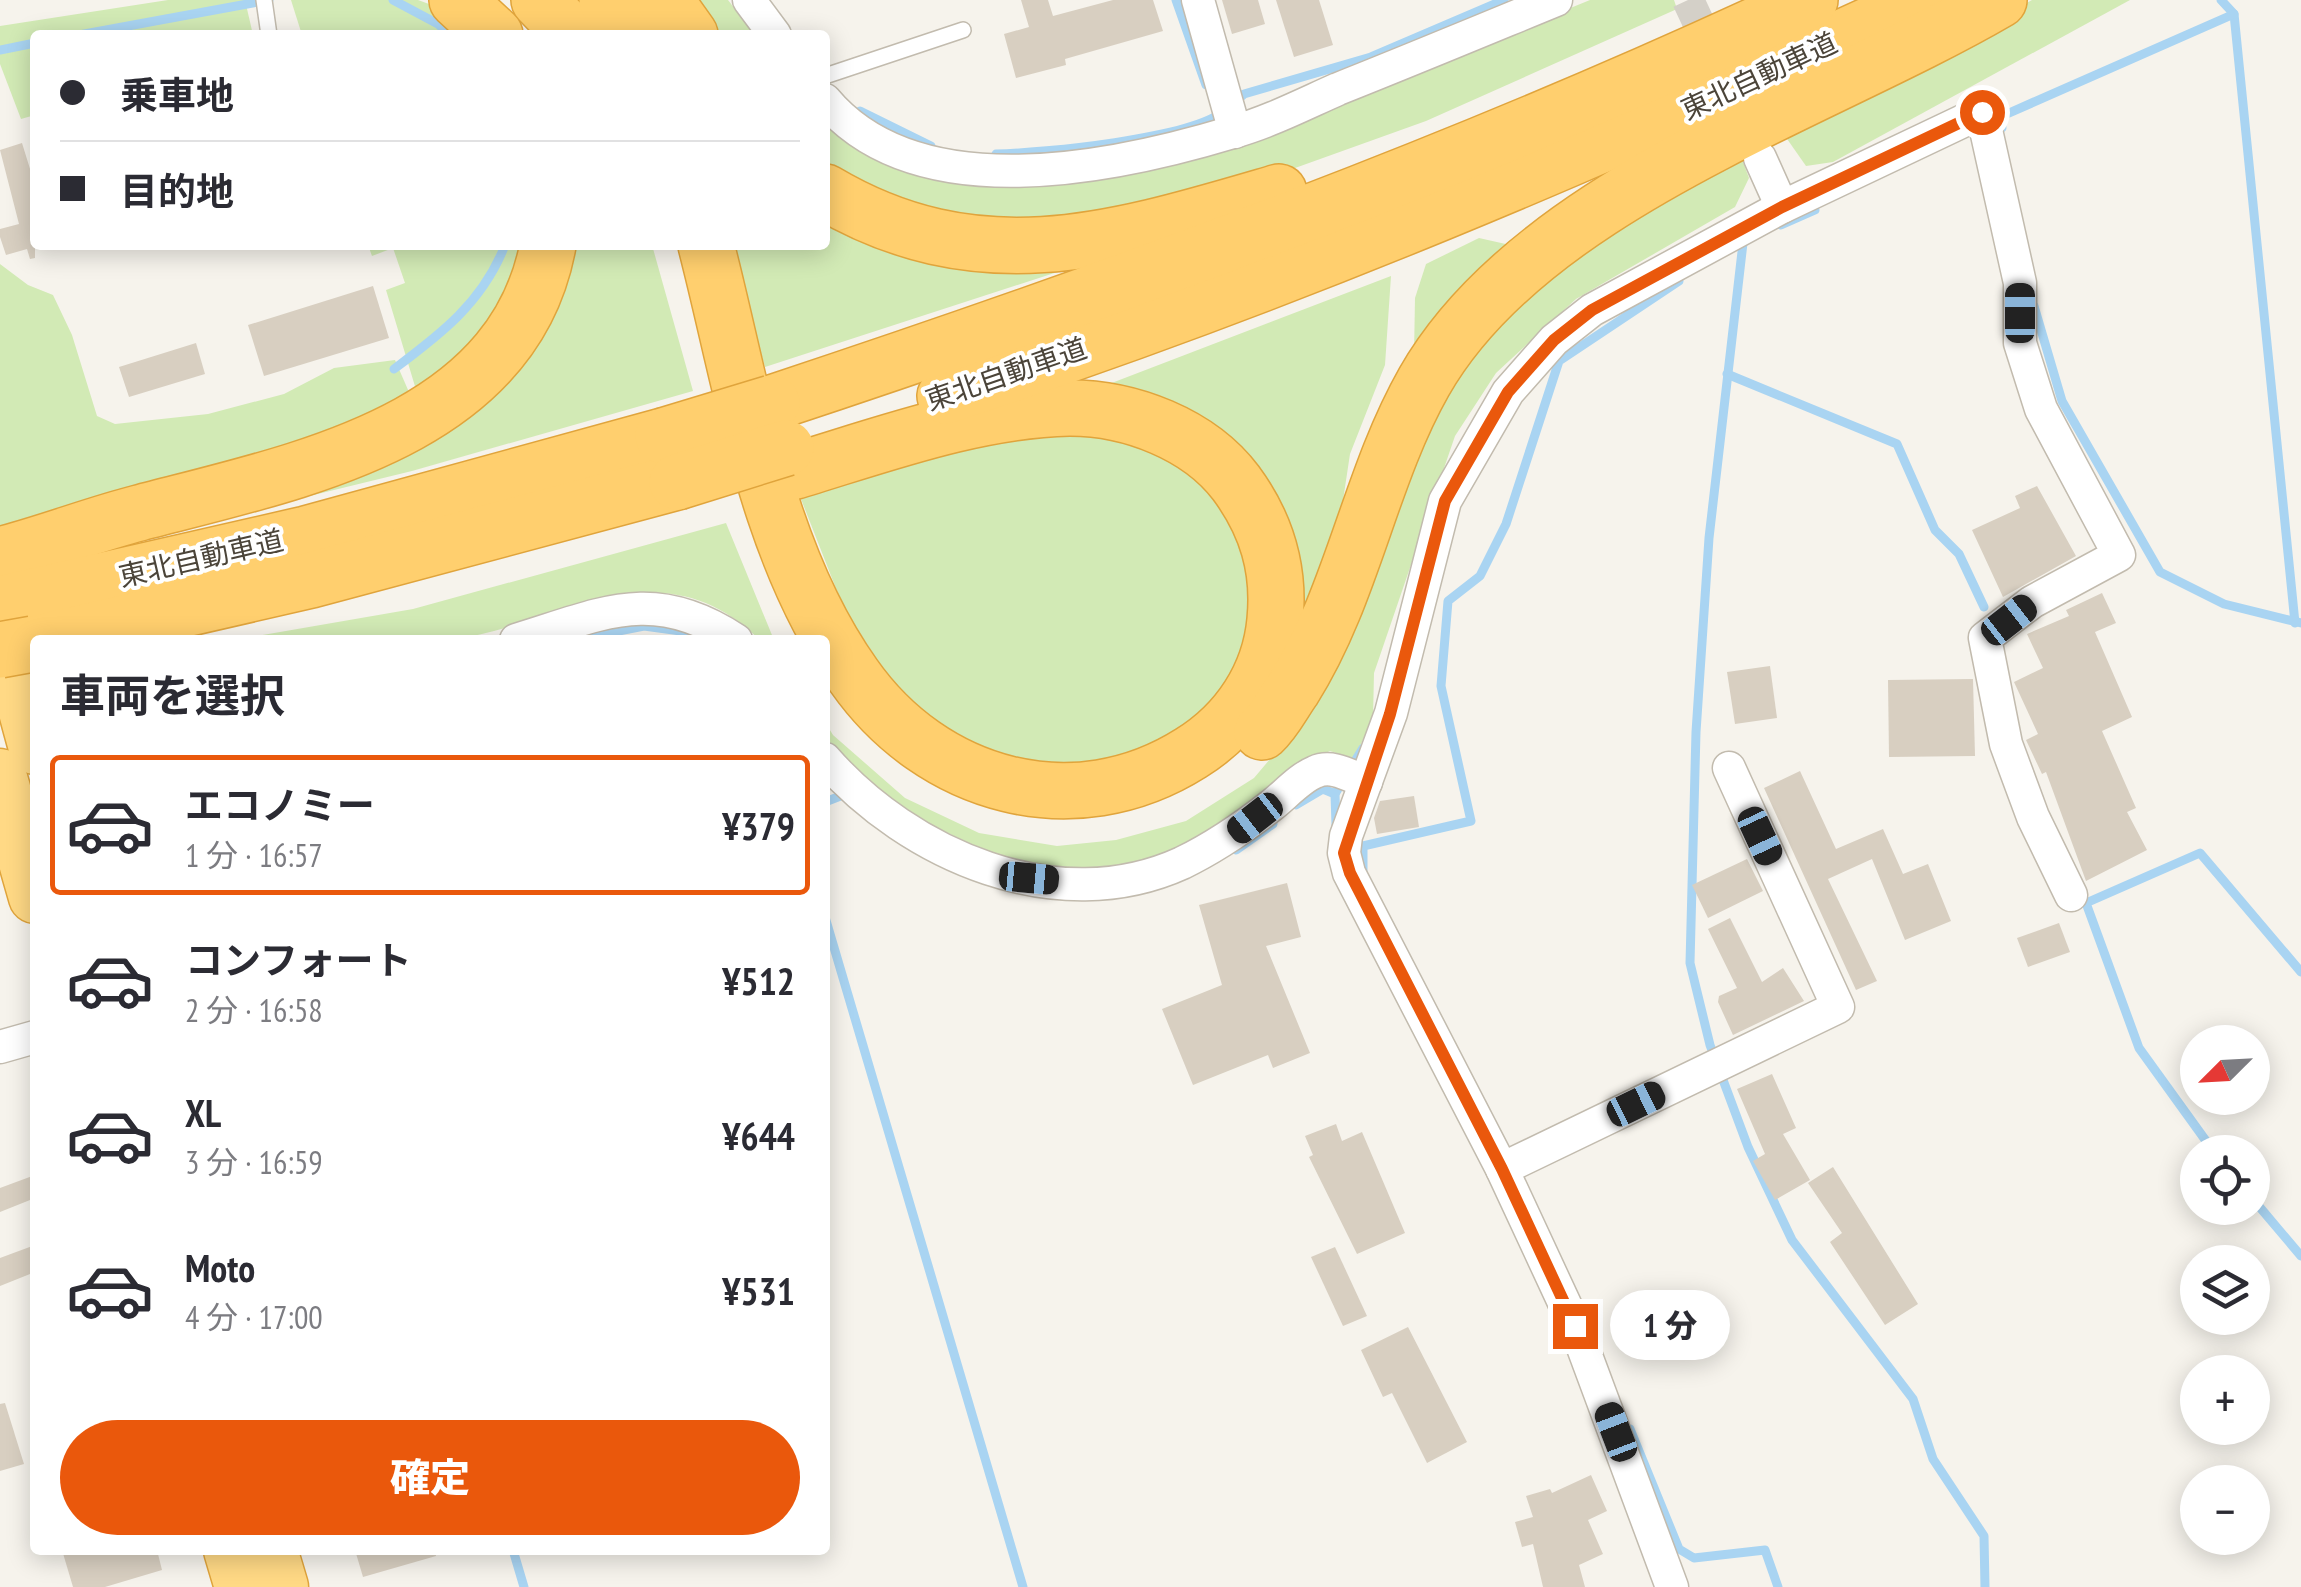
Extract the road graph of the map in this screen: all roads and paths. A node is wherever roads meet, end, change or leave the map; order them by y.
1 (264, 0) edge
2 (457, 0) edge
3 (539, 0) edge
4 (607, 0) edge
5 (666, 0) edge
6 (749, 0) edge
7 (1198, 0) edge
8 (1556, 0) edge
9 (1793, 0) edge
10 (1810, 0) edge
11 (1924, 0) edge
12 (1999, 0) edge
13 (268, 30) edge
14 (490, 30) edge
15 (568, 30) edge
16 (625, 30) edge
17 (687, 30) edge
18 (771, 30) edge
19 (963, 30) dead end
20 (830, 74) edge
21 (830, 106) edge
22 (1234, 132) junction
23 (1760, 158) dead end
24 (830, 195) edge
25 (1782, 207) junction
26 (547, 250) edge
27 (677, 250) edge
28 (707, 250) edge
29 (783, 441) junction
30 (675, 474) junction
31 (17, 612) edge
32 (534, 635) edge
33 (728, 635) edge
34 (798, 635) edge
35 (830, 689) edge
36 (20, 747) edge
37 (830, 764) edge
38 (1728, 768) dead end
39 (1366, 782) junction
40 (30, 846) edge
41 (2071, 895) dead end
42 (30, 1038) edge
43 (0, 1047) edge
44 (1502, 1169) junction
45 (231, 1555) edge
46 (272, 1555) edge
47 (241, 1587) edge
48 (282, 1587) edge
49 (1672, 1587) edge

1 - 13 lane
2 - 14 highway
3 - 15 highway
4 - 16 highway
5 - 17 highway
6 - 18 street
7 - 22 street
8 - 22 street
9 - 24 highway
10 - 29 highway, 東北自動車道
11 - 29 highway, 東北自動車道
12 - 35 highway
19 - 20 lane
21 - 22 street
23 - 25 street
25 - 39 street
25 - 41 street
26 - 31 highway
27 - 34 highway
28 - 29 highway
29 - 30 highway, 東北自動車道, bridge
30 - 31 highway, 東北自動車道
30 - 31 highway, 東北自動車道
31 - 36 highway
32 - 33 street
36 - 40 highway
37 - 39 street
38 - 44 street
39 - 44 street
42 - 43 street
44 - 49 street
45 - 47 highway
46 - 48 highway

